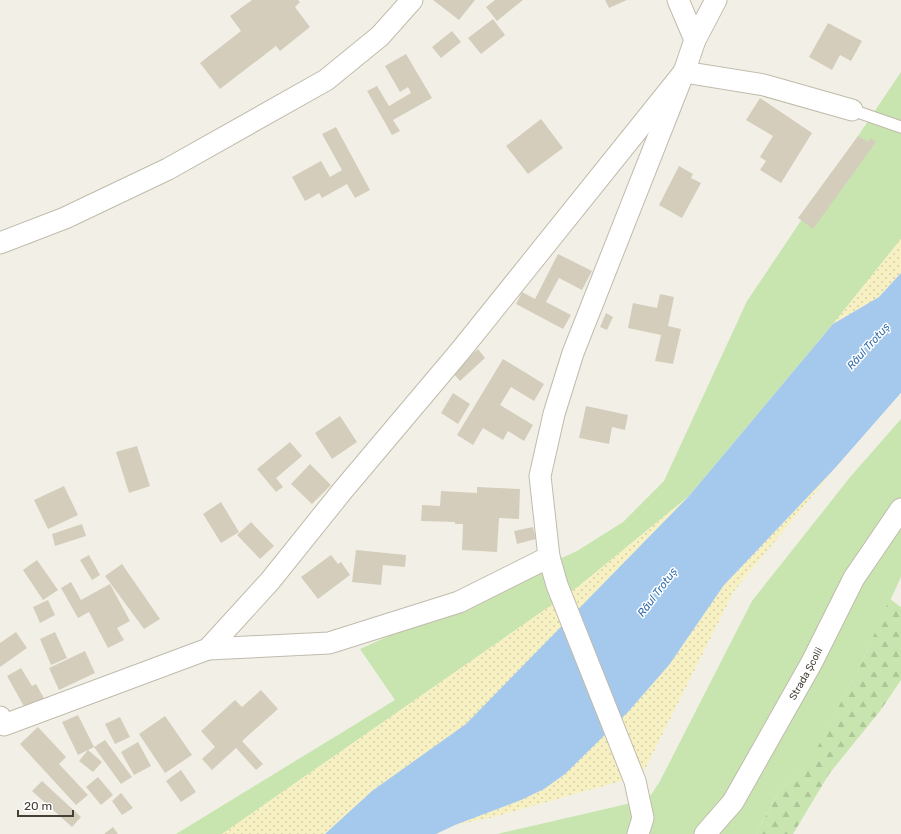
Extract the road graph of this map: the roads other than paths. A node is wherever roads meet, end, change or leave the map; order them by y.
1 (412, 0) edge
2 (678, 0) edge
3 (716, 0) edge
4 (695, 40) junction
5 (684, 72) junction
6 (852, 110) joint
7 (901, 127) edge
8 (0, 243) edge
9 (901, 509) edge
10 (549, 557) junction
11 (208, 649) junction
12 (1, 723) edge
13 (638, 834) edge
14 (705, 834) edge

1 - 8 street
2 - 4 street
3 - 4 street
4 - 5 street
5 - 6 street
5 - 10 street
5 - 11 street
6 - 7 lane
9 - 14 street, Strada Școlii
10 - 11 street
10 - 13 street
11 - 12 street

